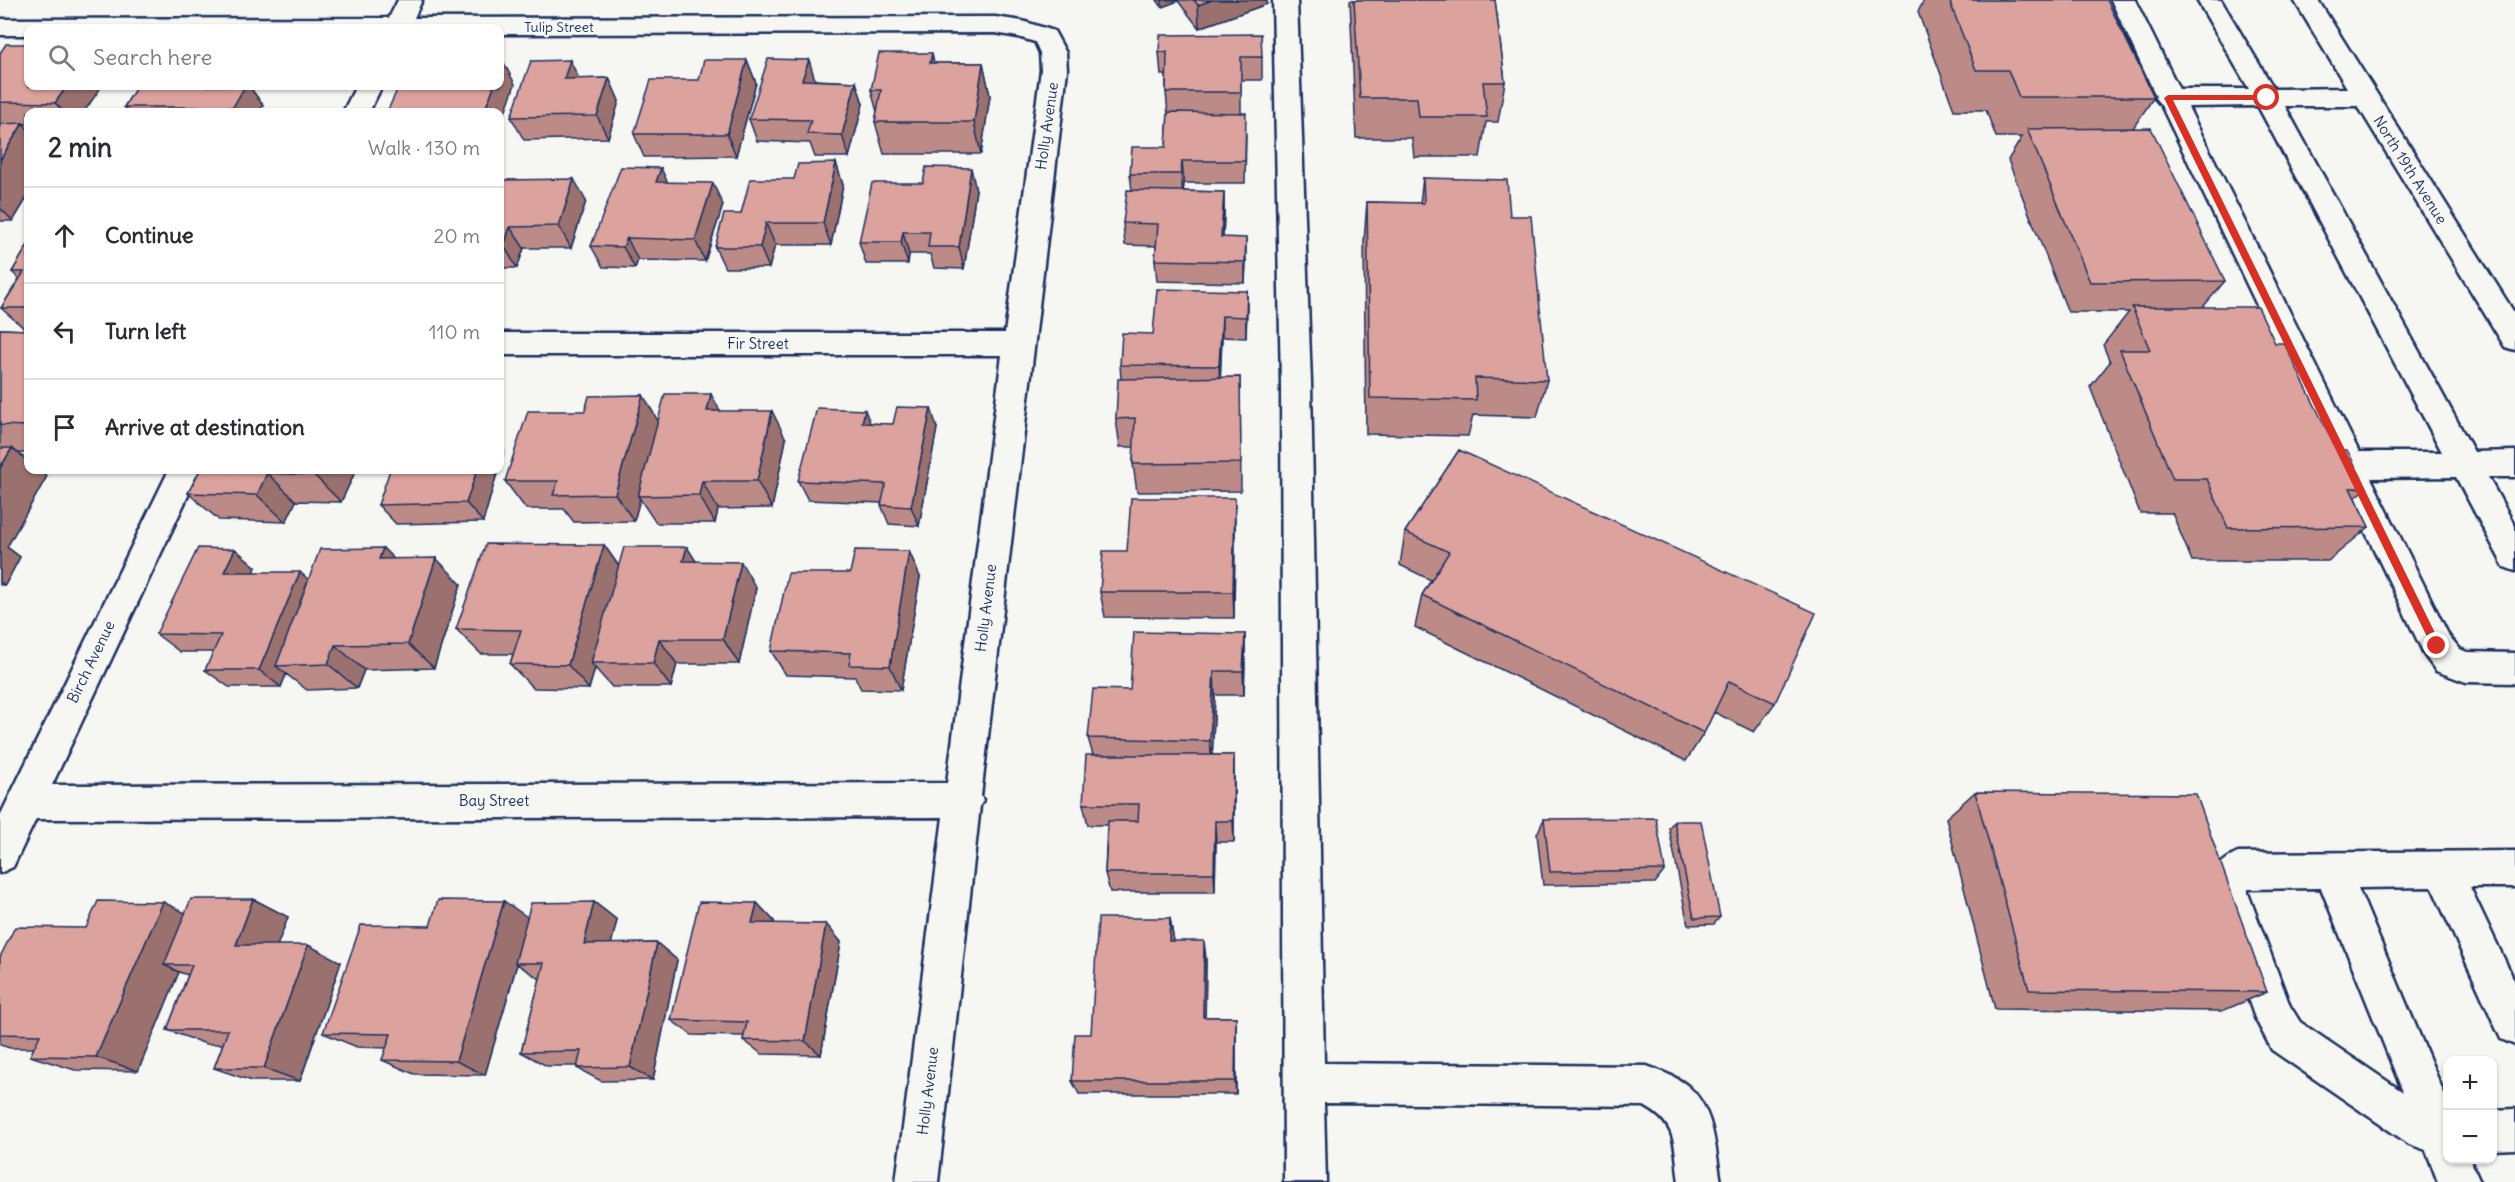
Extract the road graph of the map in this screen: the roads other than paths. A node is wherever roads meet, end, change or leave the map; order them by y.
1 (410, 0) edge
2 (1285, 0) edge
3 (2122, 0) edge
4 (2209, 0) edge
5 (2306, 0) edge
6 (399, 24) edge
7 (0, 27) edge
8 (24, 27) edge
9 (504, 27) edge
10 (1045, 37) joint
11 (367, 90) edge
12 (2366, 97) junction
13 (2168, 98) junction
14 (2267, 98) junction
15 (358, 108) edge
16 (2515, 339) edge
17 (504, 344) edge
18 (1017, 344) junction
19 (2515, 464) edge
20 (2348, 465) junction
21 (2465, 465) junction
22 (182, 474) edge
23 (2515, 557) edge
24 (2515, 668) edge
25 (965, 800) junction
26 (24, 802) junction
27 (0, 855) edge
28 (2515, 869) edge
29 (2332, 870) junction
30 (2443, 870) junction
31 (2515, 1025) edge
32 (1304, 1083) junction
33 (2497, 1130) edge
34 (2515, 1130) edge
35 (2443, 1136) edge
36 (2443, 1141) edge
37 (2453, 1164) edge
38 (917, 1182) edge
39 (1305, 1182) edge
40 (1700, 1182) edge
41 (2459, 1182) edge

1 - 6 street
2 - 32 street
3 - 13 street
4 - 14 street
5 - 12 street, North 19th Avenue
7 - 8 street, Tulip Street
9 - 10 street, Tulip Street
10 - 18 street, Holly Avenue
11 - 15 street
12 - 14 street
12 - 16 street, North 19th Avenue
13 - 14 street
13 - 20 street
14 - 21 street
17 - 18 street, Fir Street
18 - 25 street, Holly Avenue
19 - 21 street
20 - 21 street
20 - 24 street
21 - 23 street
22 - 26 street, Birch Avenue
25 - 26 street, Bay Street
25 - 38 street, Holly Avenue
26 - 27 street, Birch Avenue
28 - 30 street
29 - 30 street
29 - 35 street
29 - 36 street
30 - 31 street
32 - 39 street
32 - 40 street
33 - 34 street
37 - 41 street

